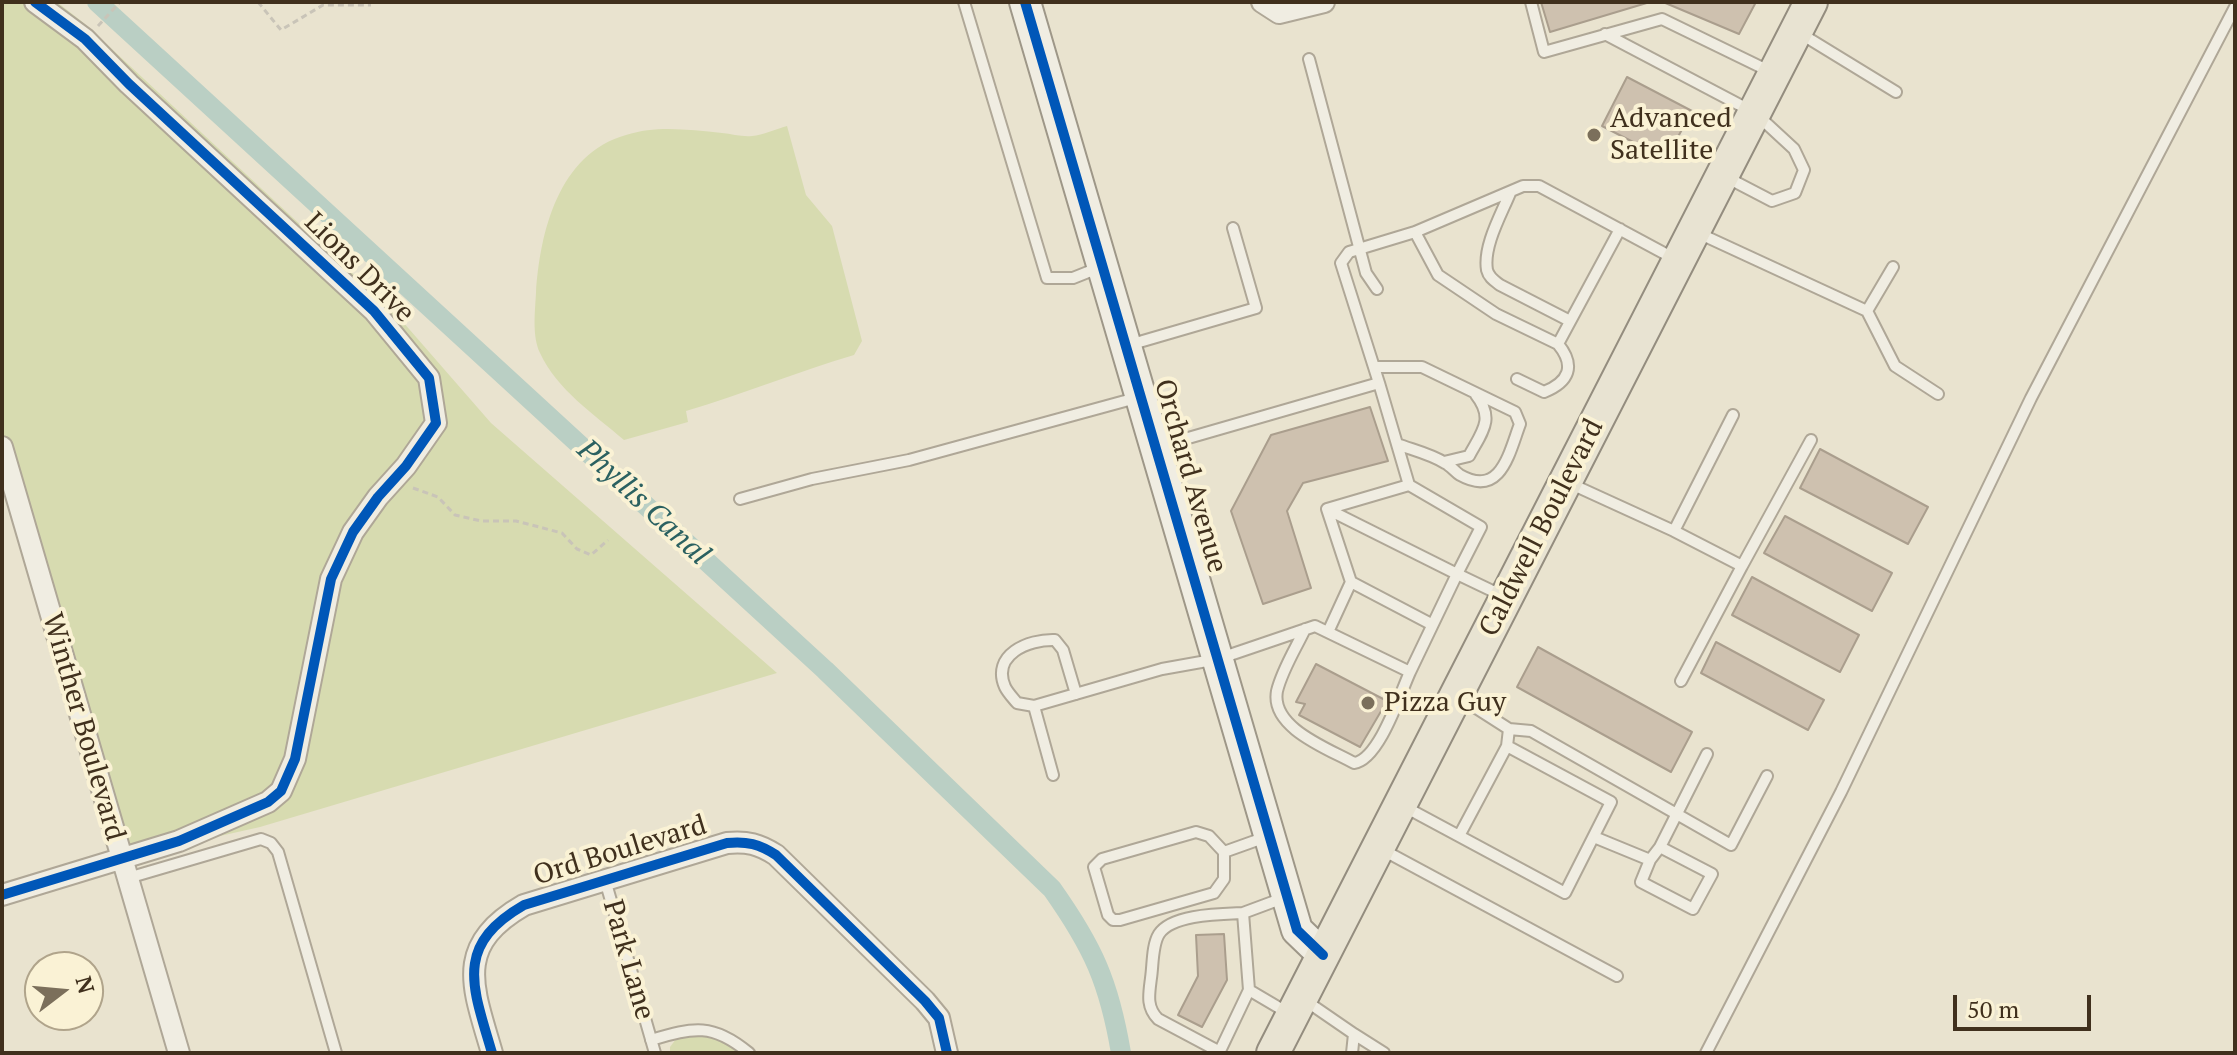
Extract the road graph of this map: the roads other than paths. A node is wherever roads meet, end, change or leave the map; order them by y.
1 (35, 2) edge
2 (964, 2) edge
3 (1025, 2) edge
4 (1262, 2) edge
5 (1324, 2) edge
6 (1531, 2) edge
7 (1811, 2) edge
8 (2235, 7) edge
9 (1796, 31) junction
10 (1605, 34) junction
11 (1309, 59) dead end
12 (1775, 74) junction
13 (1896, 92) dead end
14 (1755, 113) junction
15 (1722, 175) junction
16 (1510, 193) junction
17 (1233, 228) dead end
18 (1620, 229) junction
19 (1694, 231) junction
20 (1415, 232) junction
21 (1360, 248) junction
22 (1679, 261) junction
23 (1104, 266) junction
24 (1893, 267) dead end
25 (1377, 289) dead end
26 (1867, 311) junction
27 (1570, 321) junction
28 (1558, 344) junction
29 (1127, 346) junction
30 (1374, 367) junction
31 (1517, 379) dead end
32 (1379, 383) junction
33 (1472, 391) junction
34 (1938, 394) dead end
35 (1142, 397) junction
36 (1733, 415) dead end
37 (1811, 440) dead end
38 (1397, 444) junction
39 (2, 447) edge
40 (1157, 447) junction
41 (1444, 462) junction
42 (1566, 482) junction
43 (1409, 485) junction
44 (740, 499) dead end
45 (1327, 509) junction
46 (1674, 531) junction
47 (1742, 566) junction
48 (1457, 574) junction
49 (1351, 582) junction
50 (1506, 598) junction
51 (1431, 624) junction
52 (1305, 629) junction
53 (1328, 632) junction
54 (1218, 659) junction
55 (1410, 672) junction
56 (1681, 681) dead end
57 (1076, 694) junction
58 (1458, 696) junction
59 (1034, 706) junction
60 (1509, 729) junction
61 (1507, 746) junction
62 (1707, 754) dead end
63 (1053, 775) dead end
64 (1767, 776) dead end
65 (1400, 804) junction
66 (1677, 814) junction
67 (1271, 835) junction
68 (1459, 836) junction
69 (1594, 837) junction
70 (1378, 847) junction
71 (1660, 847) junction
72 (1224, 852) junction
73 (122, 858) junction
74 (1650, 860) junction
75 (128, 878) junction
76 (605, 880) junction
77 (2, 895) edge
78 (1288, 897) junction
79 (1243, 913) junction
80 (1323, 955) junction
81 (1617, 976) dead end
82 (1249, 990) junction
83 (1297, 1007) junction
84 (1354, 1034) junction
85 (651, 1040) junction
86 (1218, 1052) edge
87 (1276, 1052) edge
88 (179, 1053) edge
89 (336, 1053) edge
90 (492, 1053) edge
91 (655, 1053) edge
92 (749, 1053) edge
93 (947, 1053) edge
94 (1352, 1053) edge
95 (1384, 1053) edge
96 (1706, 1053) edge

1 - 73 street, Lions Drive
2 - 23 lane
3 - 23 street, Orchard Avenue
4 - 5 street
6 - 10 lane
7 - 9 main road, Caldwell Boulevard
8 - 96 lane
9 - 12 main road, Caldwell Boulevard
9 - 13 lane
10 - 12 lane
10 - 14 lane
11 - 21 lane
12 - 14 main road, Caldwell Boulevard
14 - 15 main road, Caldwell Boulevard
14 - 15 lane
15 - 19 main road, Caldwell Boulevard
16 - 18 lane
16 - 20 lane
16 - 27 lane
17 - 29 lane
18 - 22 lane
18 - 27 lane
19 - 22 main road, Caldwell Boulevard
19 - 26 lane
20 - 21 lane
20 - 28 lane
21 - 25 lane
21 - 30 lane
22 - 42 main road, Caldwell Boulevard
23 - 29 street, Orchard Avenue
24 - 26 lane
26 - 34 lane
27 - 28 lane
28 - 31 lane
29 - 35 street, Orchard Avenue
30 - 32 lane
30 - 33 lane
32 - 38 lane
32 - 40 lane
33 - 41 lane
33 - 41 lane
35 - 40 street, Orchard Avenue
35 - 44 lane
36 - 46 lane
37 - 47 lane
38 - 41 lane
38 - 43 lane
39 - 73 street, Winther Boulevard
40 - 54 street, Orchard Avenue
42 - 46 lane
42 - 50 main road, Caldwell Boulevard
43 - 45 lane
43 - 48 lane
45 - 48 lane
45 - 49 lane
46 - 47 lane
47 - 56 lane
48 - 50 lane
48 - 51 lane
49 - 51 lane
49 - 53 lane
50 - 58 main road, Caldwell Boulevard
51 - 55 lane
52 - 53 lane
52 - 54 lane
52 - 55 lane
53 - 55 lane
54 - 57 lane
54 - 67 street, Orchard Avenue
57 - 59 lane
57 - 59 lane
58 - 60 lane
58 - 65 main road, Caldwell Boulevard
59 - 63 lane
60 - 61 lane
60 - 66 lane
61 - 68 lane
61 - 69 lane
62 - 66 lane
64 - 66 lane
65 - 68 lane
65 - 70 main road, Caldwell Boulevard
66 - 71 lane
67 - 72 lane
67 - 78 street, Orchard Avenue
68 - 69 lane
69 - 74 lane
70 - 80 main road, Caldwell Boulevard
70 - 81 lane
71 - 74 lane
71 - 74 lane
72 - 72 lane
73 - 75 street, Winther Boulevard
73 - 77 street, Lions Drive
75 - 88 street, Winther Boulevard
75 - 89 lane
76 - 85 lane, Park Lane
76 - 90 street, Ord Boulevard
76 - 93 street, Ord Boulevard
78 - 79 lane
78 - 80 street, Orchard Avenue
79 - 82 lane
79 - 86 lane
80 - 83 main road, Caldwell Boulevard
82 - 83 lane
82 - 86 lane
83 - 84 lane
83 - 87 main road, Caldwell Boulevard
84 - 94 lane
84 - 95 lane
85 - 91 lane, Park Lane
85 - 92 lane, Park Lane

